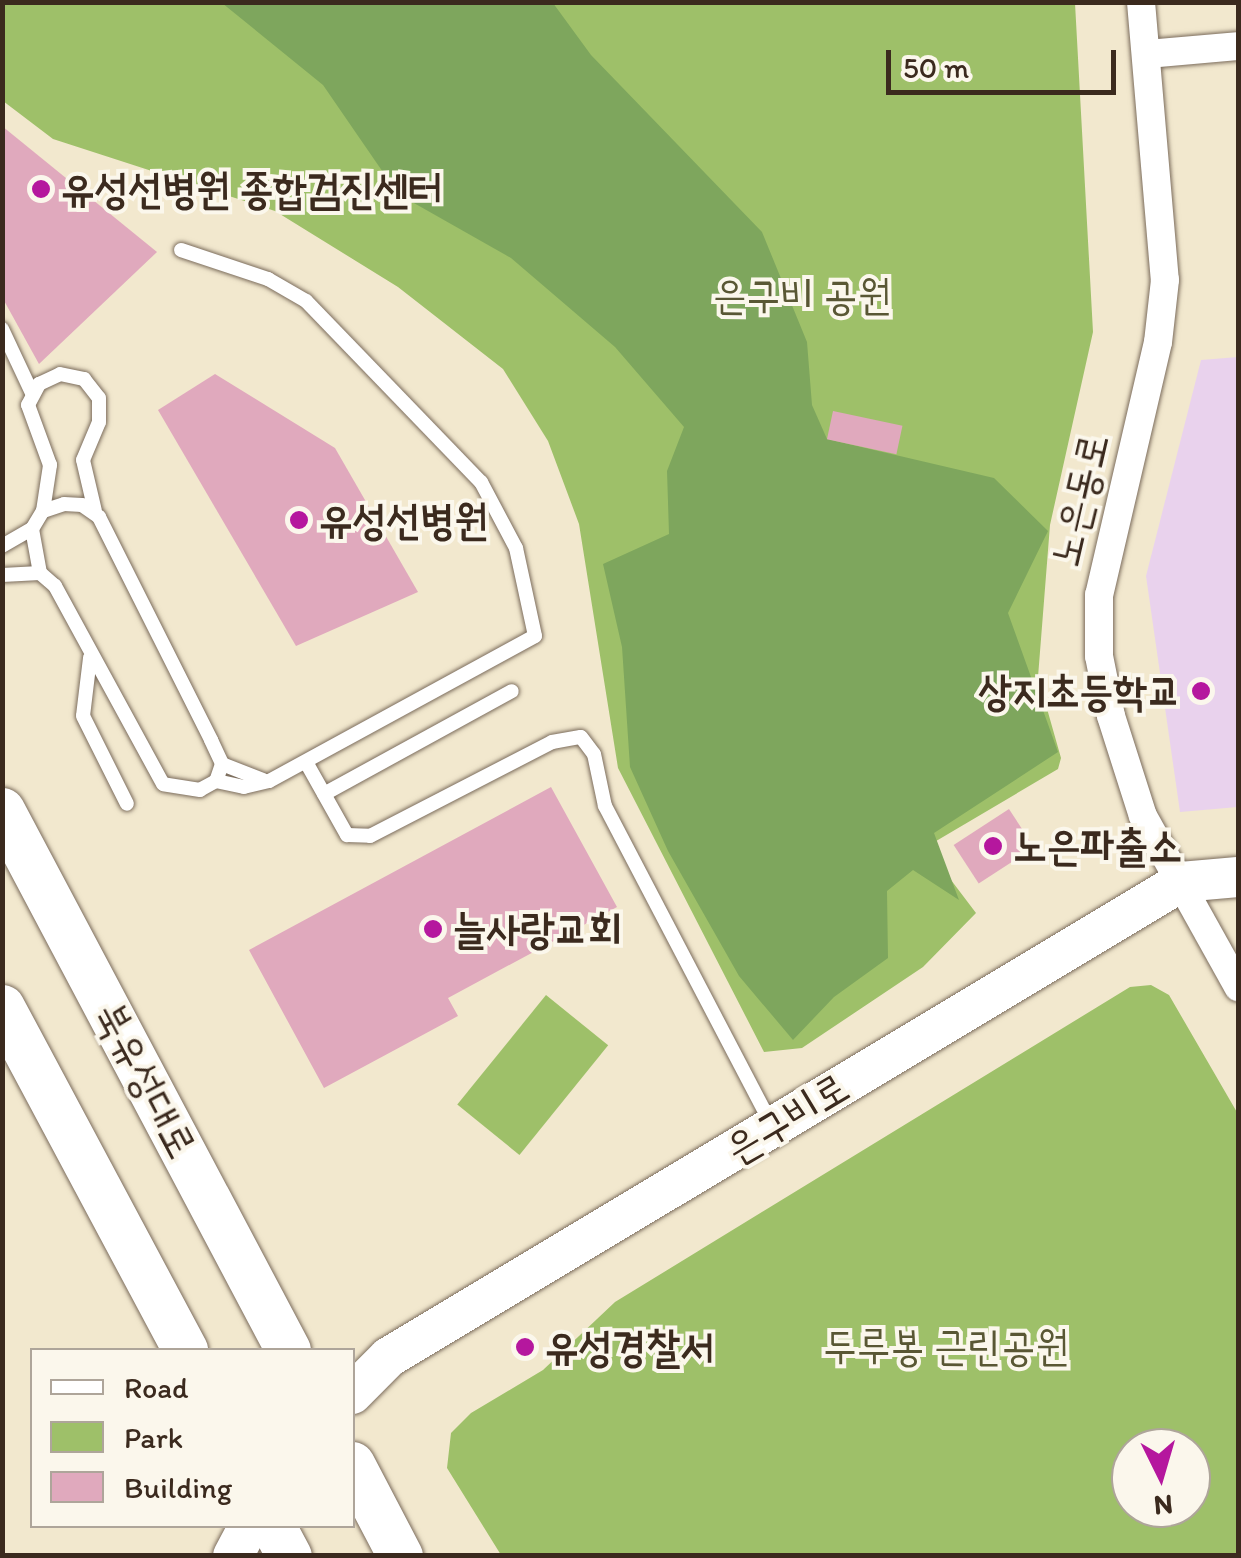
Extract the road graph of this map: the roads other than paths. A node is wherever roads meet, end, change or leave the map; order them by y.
1 (1141, 2) edge
2 (1238, 46) edge
3 (1147, 54) junction
4 (181, 250) dead end
5 (2, 328) edge
6 (24, 370) junction
7 (49, 377) junction
8 (32, 394) junction
9 (43, 511) junction
10 (99, 518) junction
11 (32, 529) junction
12 (2, 546) edge
13 (40, 573) junction
14 (2, 574) edge
15 (90, 658) junction
16 (512, 691) dead end
17 (306, 762) junction
18 (222, 764) junction
19 (216, 781) junction
20 (269, 781) junction
21 (324, 794) junction
22 (128, 804) dead end
23 (2, 810) edge
24 (1238, 877) edge
25 (1181, 882) junction
26 (1238, 987) edge
27 (2, 1007) edge
28 (772, 1127) junction
29 (183, 1348) edge
30 (287, 1348) edge
31 (355, 1391) edge
32 (355, 1470) edge
33 (247, 1528) edge
34 (274, 1528) edge
35 (233, 1556) edge
36 (289, 1556) edge
37 (400, 1556) edge

1 - 3 street, 노은동로
2 - 3 street
3 - 25 street, 노은동로
4 - 17 lane
5 - 6 lane
6 - 7 lane
6 - 8 lane
7 - 8 lane
7 - 10 lane
8 - 9 lane
9 - 10 lane
9 - 11 lane
10 - 18 lane
11 - 12 lane
11 - 13 lane
13 - 14 lane
13 - 15 lane
15 - 19 lane
15 - 22 lane
16 - 21 lane
17 - 20 lane
17 - 21 lane
18 - 19 lane
18 - 20 lane
19 - 20 lane
21 - 28 lane
23 - 30 main road, 북유성대로
24 - 25 street, 은구비로
25 - 26 street, 노은동로
25 - 28 street, 은구비로
27 - 29 main road
28 - 31 street, 은구비로
32 - 37 main road
33 - 35 street
34 - 36 main road

